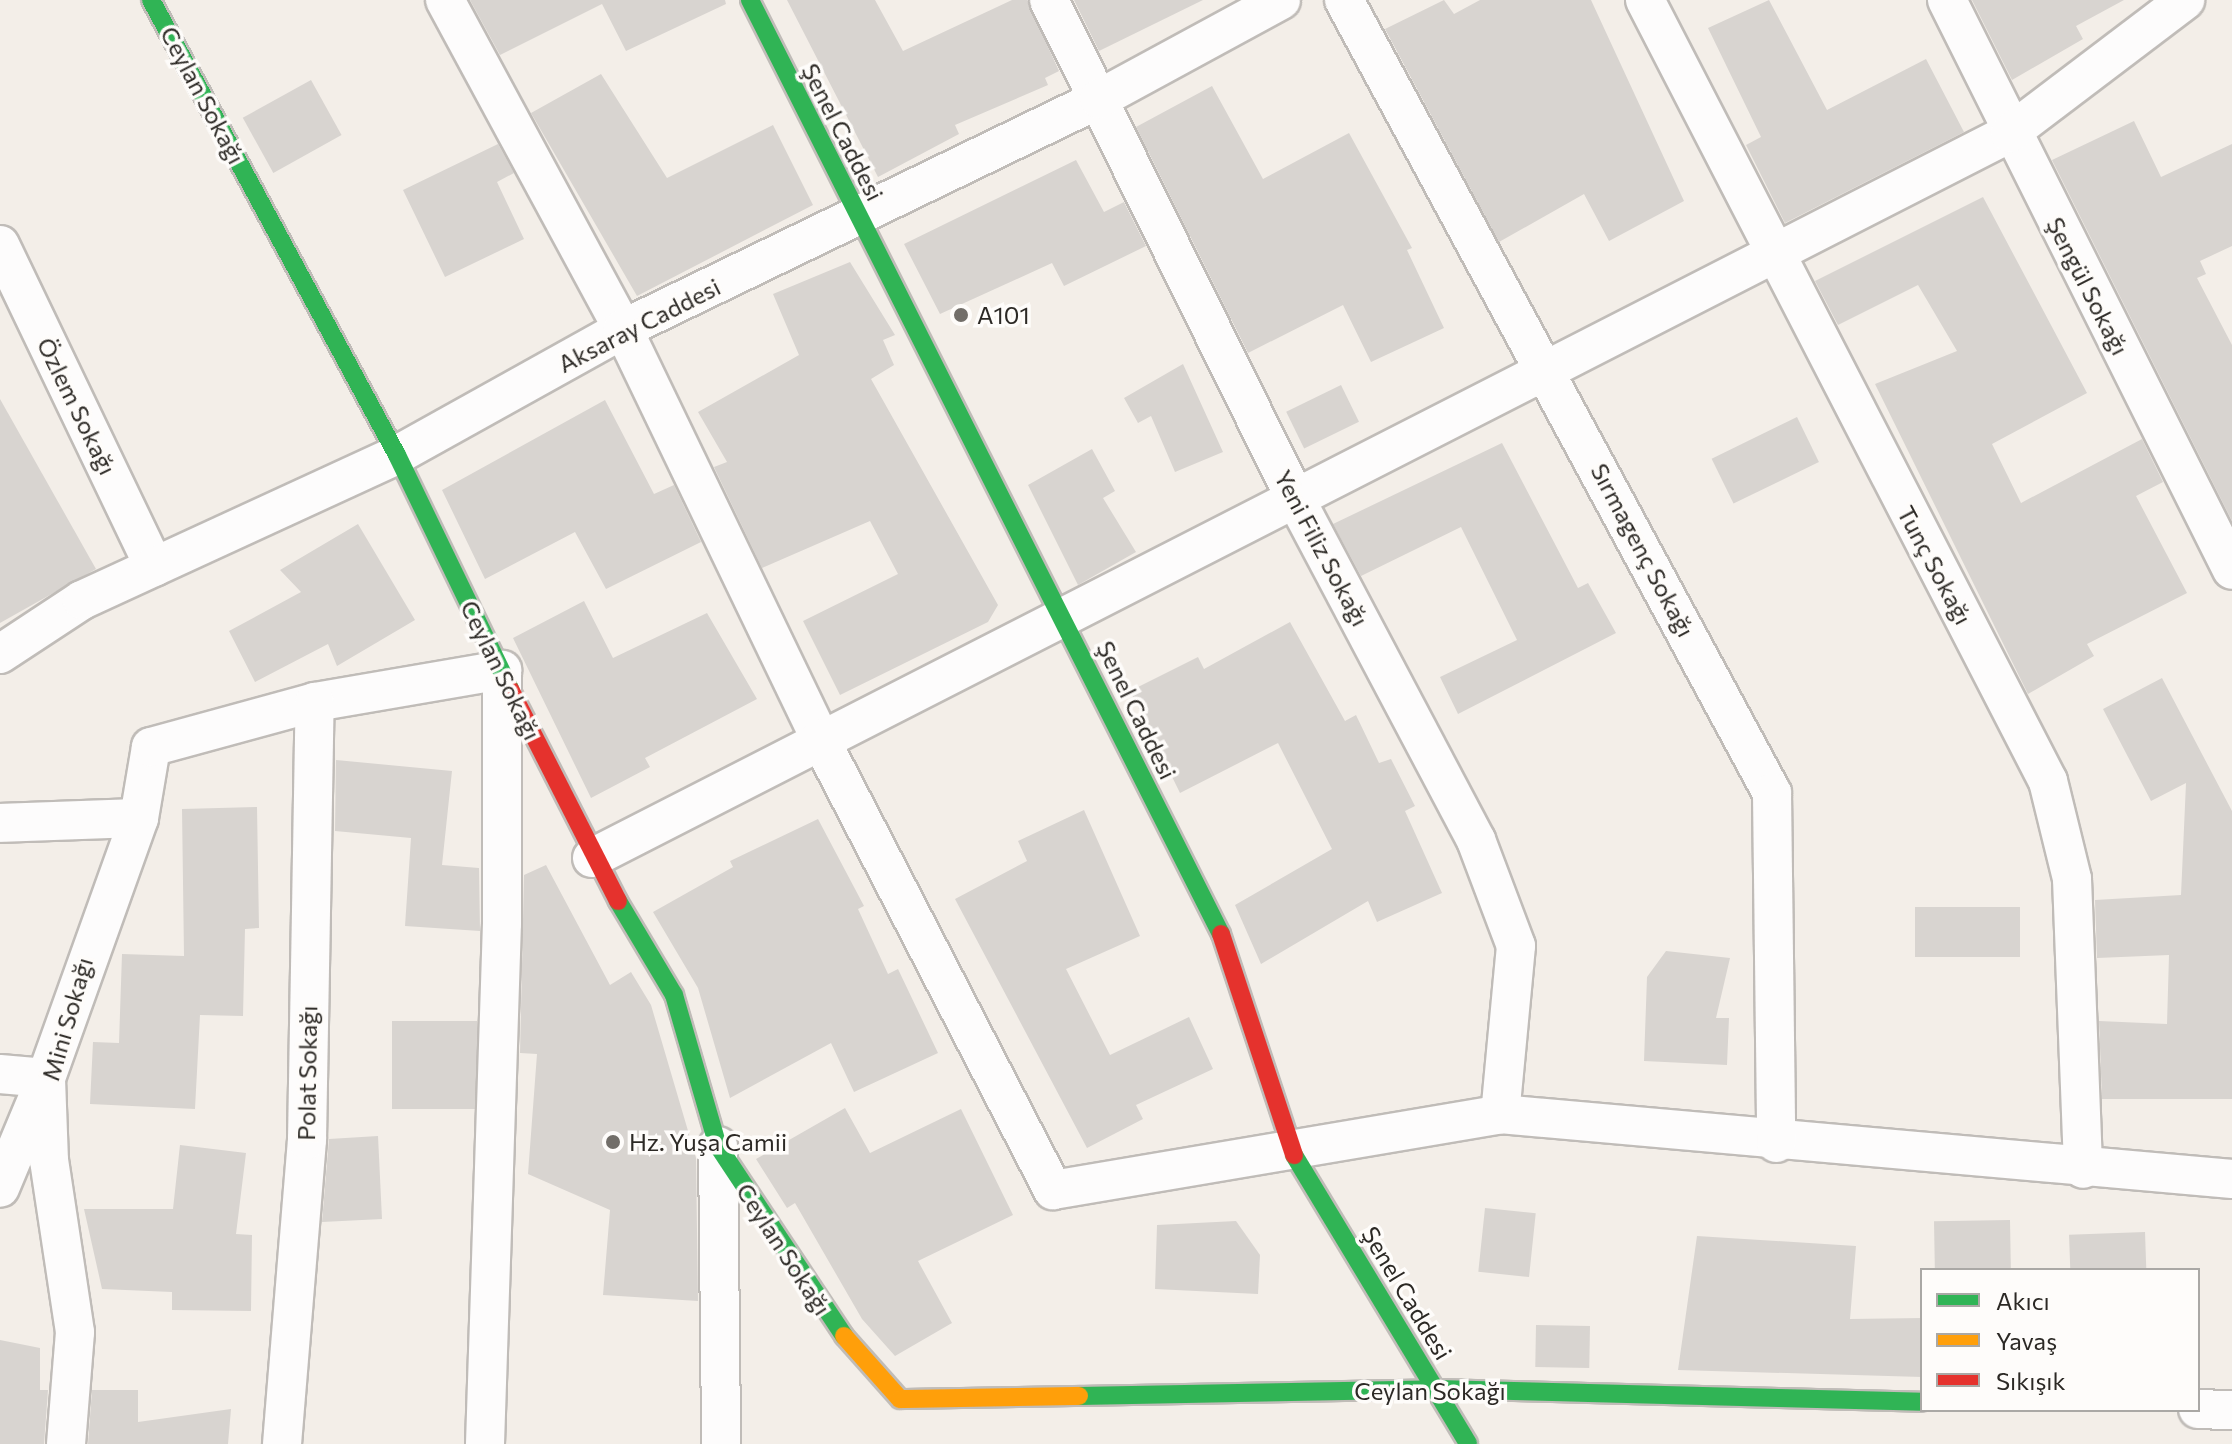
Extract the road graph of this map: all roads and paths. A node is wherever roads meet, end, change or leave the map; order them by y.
1 (151, 0) edge
2 (445, 0) edge
3 (750, 0) edge
4 (1049, 0) edge
5 (1281, 0) edge
6 (1344, 0) edge
7 (1645, 0) edge
8 (1947, 0) edge
9 (2185, 0) edge
10 (1099, 99) junction
11 (2010, 133) junction
12 (859, 217) junction
13 (0, 245) edge
14 (1774, 255) junction
15 (623, 329) junction
16 (1548, 372) junction
17 (397, 455) junction
18 (1296, 500) junction
19 (154, 567) junction
20 (2232, 570) edge
21 (1065, 618) junction
22 (0, 654) edge
23 (502, 670) junction
24 (315, 702) junction
25 (820, 739) junction
26 (139, 818) junction
27 (0, 823) edge
28 (592, 858) junction
29 (0, 1074) edge
30 (46, 1078) junction
31 (1500, 1114) junction
32 (1776, 1143) junction
33 (1288, 1145) junction
34 (718, 1146) junction
35 (2083, 1169) junction
36 (2232, 1179) edge
37 (0, 1188) edge
38 (1437, 1389) junction
39 (1920, 1402) edge
40 (2200, 1409) edge
41 (2232, 1410) edge
42 (66, 1444) edge
43 (282, 1444) edge
44 (485, 1444) edge
45 (721, 1444) edge
46 (1468, 1444) edge

1 - 17 street, Ceylan Sokağı
2 - 15 street
3 - 12 street, Şenel Caddesi
4 - 10 street, Yeni Filiz Sokağı
5 - 10 street, Aksaray Caddesi
6 - 16 street, Sırmagenç Sokağı
7 - 14 street, Tunç Sokağı
8 - 11 street, Şengül Sokağı
9 - 11 street
10 - 12 street, Aksaray Caddesi
10 - 18 street, Yeni Filiz Sokağı
11 - 14 street
11 - 20 street, Şengül Sokağı
12 - 15 street, Aksaray Caddesi
12 - 21 street, Şenel Caddesi
13 - 19 street, Özlem Sokağı
14 - 16 street
14 - 35 street, Tunç Sokağı
15 - 17 street, Aksaray Caddesi
15 - 25 street
16 - 18 street
16 - 32 street, Sırmagenç Sokağı
17 - 19 street, Aksaray Caddesi
17 - 23 street, Ceylan Sokağı
18 - 21 street
18 - 31 street, Yeni Filiz Sokağı
19 - 22 street, Aksaray Caddesi
21 - 25 street
21 - 33 street, Şenel Caddesi
23 - 24 street
23 - 28 street, Ceylan Sokağı
23 - 44 street
24 - 26 street, Mini Sokağı
24 - 43 street, Polat Sokağı
25 - 28 street
25 - 33 street
26 - 27 street
26 - 30 street, Mini Sokağı
28 - 34 street, Ceylan Sokağı
29 - 30 street
30 - 37 street
30 - 42 street, Mini Sokağı
31 - 32 street
31 - 33 street
32 - 35 street
33 - 38 street, Şenel Caddesi
34 - 38 street, Ceylan Sokağı
34 - 45 street
35 - 36 street
38 - 39 street, Ceylan Sokağı
38 - 46 street, Şenel Caddesi
40 - 41 street

